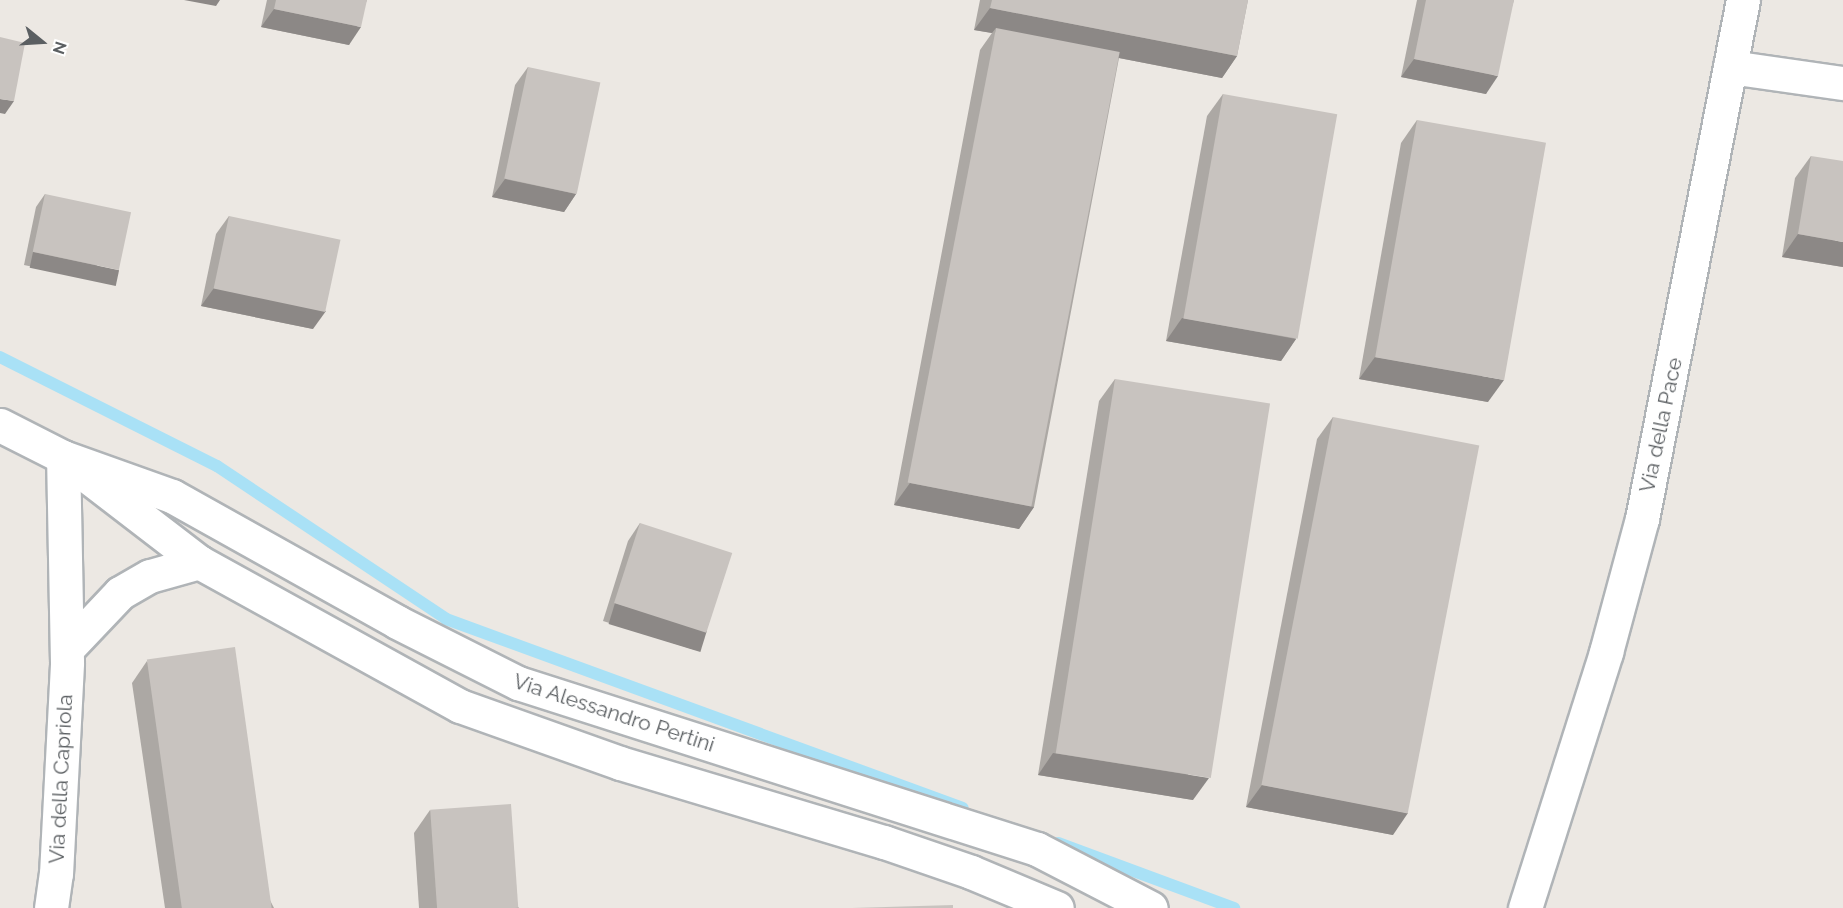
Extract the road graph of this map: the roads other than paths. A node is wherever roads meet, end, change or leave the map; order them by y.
1 (1743, 0) edge
2 (1730, 67) junction
3 (1843, 83) edge
4 (0, 425) edge
5 (63, 457) junction
6 (199, 562) junction
7 (67, 649) junction
8 (1545, 842) junction
9 (51, 908) edge
10 (1056, 908) edge
11 (1151, 908) edge
12 (1508, 908) edge
13 (1525, 908) edge

1 - 2 street, Via della Pace
2 - 3 street
2 - 8 street, Via della Pace
4 - 5 street, Via Alessandro Pertini
5 - 6 street, Via Alessandro Pertini
5 - 7 street, Via della Capriola
5 - 11 street, Via Alessandro Pertini
6 - 7 street
6 - 10 street, Via Alessandro Pertini
7 - 9 street, Via della Capriola
8 - 12 street, Via della Pace
8 - 13 street, Via della Pace

